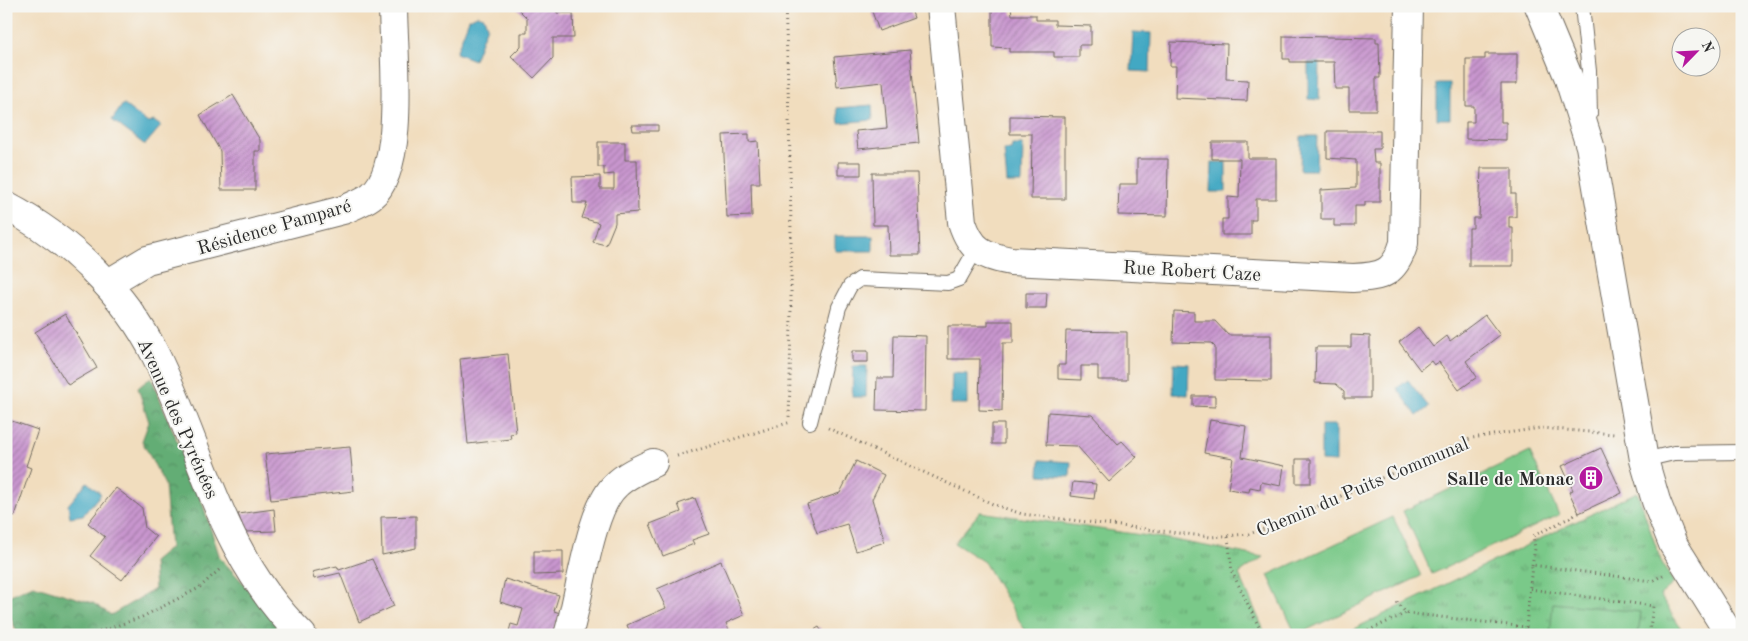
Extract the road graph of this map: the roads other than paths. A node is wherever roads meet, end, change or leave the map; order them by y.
1 (392, 6) edge
2 (941, 6) edge
3 (1409, 6) edge
4 (1539, 6) edge
5 (1582, 6) edge
6 (1590, 146) junction
7 (6, 206) edge
8 (976, 249) junction
9 (107, 284) junction
10 (810, 422) road end
11 (1642, 448) junction
12 (1742, 452) edge
13 (652, 463) road end
14 (302, 635) edge
15 (568, 635) edge
16 (1730, 635) edge

1 - 9 street, Résidence Pamparé
2 - 8 street
3 - 8 street, Rue Robert Caze
4 - 6 street
5 - 6 lane
6 - 11 street
7 - 9 street, Avenue des Pyrénées
8 - 10 lane
9 - 14 street, Avenue des Pyrénées
11 - 12 lane
11 - 16 street
13 - 15 street

